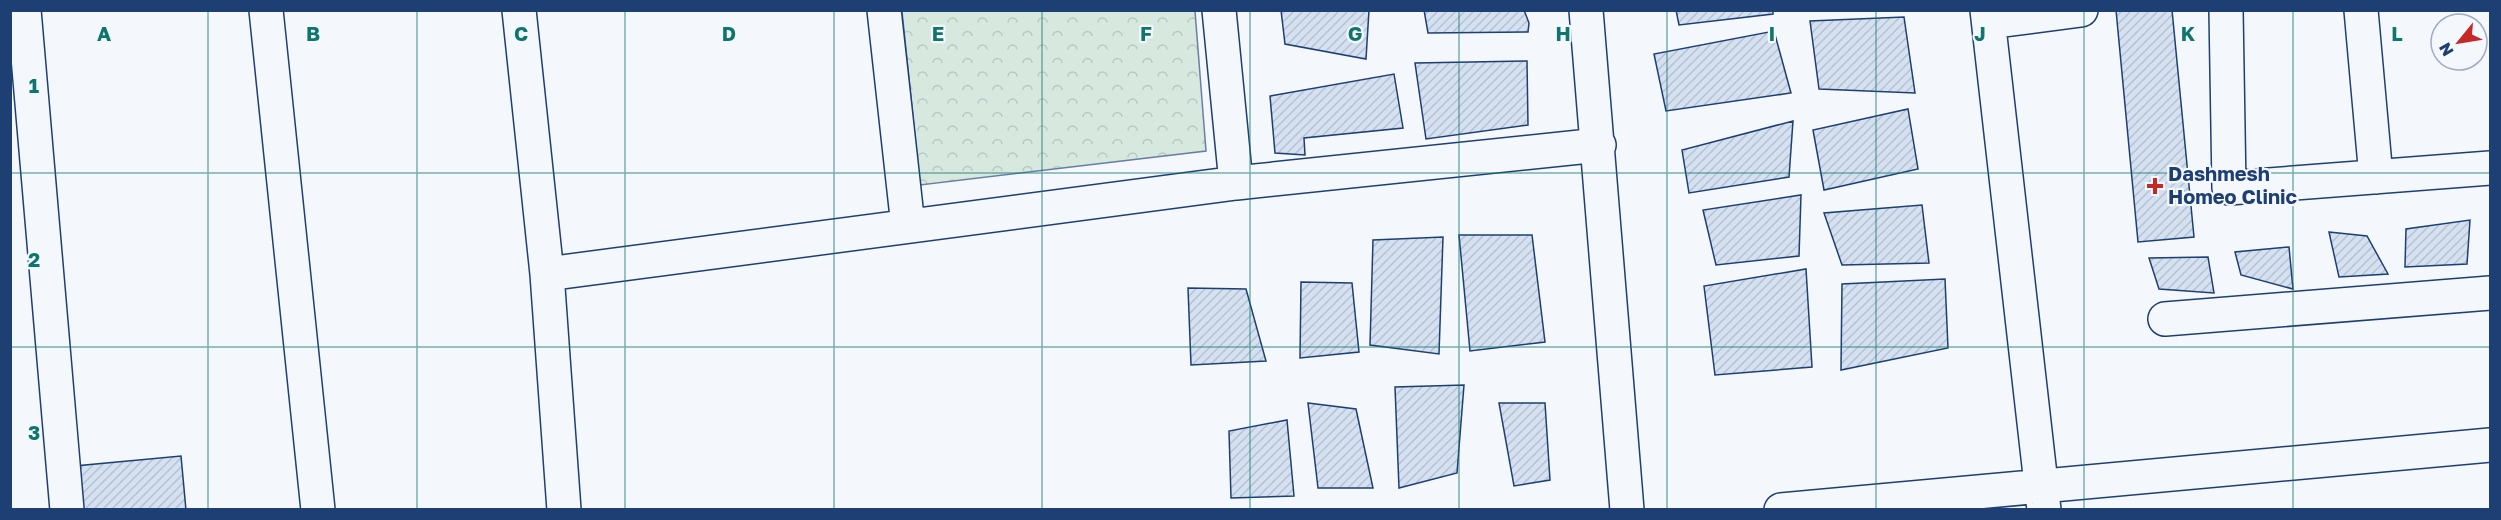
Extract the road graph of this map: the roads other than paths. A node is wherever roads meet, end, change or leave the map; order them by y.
1 (24, 10) edge
2 (266, 10) edge
3 (519, 10) edge
4 (884, 10) edge
5 (1219, 10) edge
6 (1586, 10) edge
7 (2081, 10) edge
8 (2226, 10) edge
9 (2361, 10) edge
10 (1988, 16) edge
11 (1599, 145) junction
12 (2490, 168) edge
13 (2376, 177) junction
14 (1236, 183) junction
15 (908, 226) junction
16 (547, 274) junction
17 (2490, 293) edge
18 (2164, 319) dead end
19 (2490, 445) edge
20 (2043, 498) edge
21 (67, 510) edge
22 (318, 510) edge
23 (564, 510) edge
24 (1627, 510) edge
25 (1781, 510) edge

1 - 21 street
2 - 22 street
3 - 16 street
4 - 15 street
5 - 14 street
6 - 11 street
7 - 10 street
8 - 13 street
9 - 13 street
10 - 20 street
11 - 14 street
11 - 24 street
12 - 13 street
14 - 15 street
15 - 16 street
16 - 23 street
17 - 18 street
19 - 20 street
20 - 25 street

